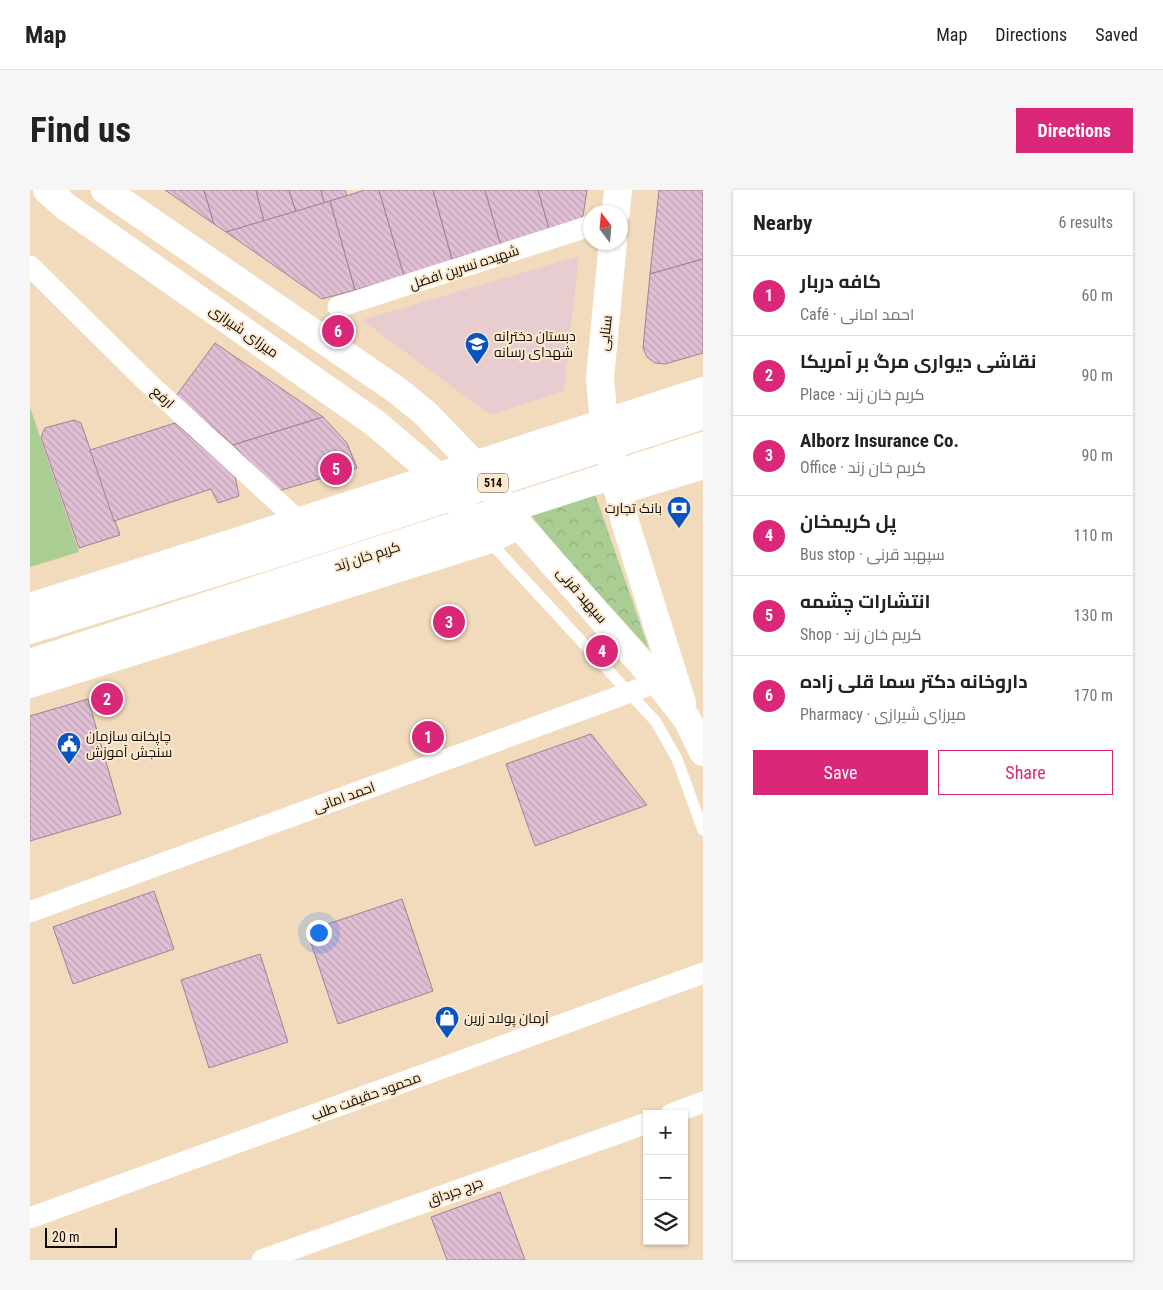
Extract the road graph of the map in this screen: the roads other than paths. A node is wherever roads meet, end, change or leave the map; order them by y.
1 (47, 190) edge
2 (105, 190) edge
3 (618, 190) edge
4 (617, 205) edge
5 (583, 228) edge
6 (612, 250) edge
7 (30, 266) edge
8 (338, 307) dead end
9 (703, 391) edge
10 (703, 415) edge
11 (604, 423) junction
12 (703, 446) edge
13 (703, 464) edge
14 (475, 465) junction
15 (437, 476) junction
16 (618, 491) junction
17 (375, 498) junction
18 (301, 523) junction
19 (519, 525) junction
20 (488, 540) junction
21 (398, 568) junction
22 (30, 607) edge
23 (30, 630) edge
24 (30, 663) edge
25 (658, 682) junction
26 (30, 684) edge
27 (628, 693) junction
28 (686, 719) junction
29 (702, 749) edge
30 (703, 830) edge
31 (30, 912) edge
32 (703, 974) edge
33 (703, 1102) edge
34 (682, 1110) edge
35 (643, 1123) edge
36 (30, 1218) edge
37 (262, 1260) edge

1 - 15 main road, میرزای شیرازی
2 - 14 main road
3 - 4 main road
5 - 8 street, شهیده نسرین افضل
6 - 11 main road, سنایی
7 - 18 street, ارفع
9 - 11 main road
10 - 23 main road, 514
11 - 14 main road
11 - 16 main road, سنایی
12 - 24 main road, کریم خان زند / 514
13 - 16 main road
14 - 15 main road
14 - 19 main road, سپهبد قرنی
15 - 17 main road
15 - 20 main road, میرزای شیرازی
16 - 28 main road, سنایی
17 - 18 main road
17 - 21 main road
18 - 22 main road
19 - 20 main road
19 - 25 main road, سپهبد قرنی
20 - 21 main road
20 - 27 lane
21 - 26 main road
25 - 27 street, احمد امانی
25 - 28 main road, سپهبد قرنی
27 - 30 lane
27 - 31 street, احمد امانی
28 - 29 main road, سپهبد قرنی
32 - 36 street, محمود حقیقت طلب
33 - 34 street
35 - 37 street, جرج جرداق

